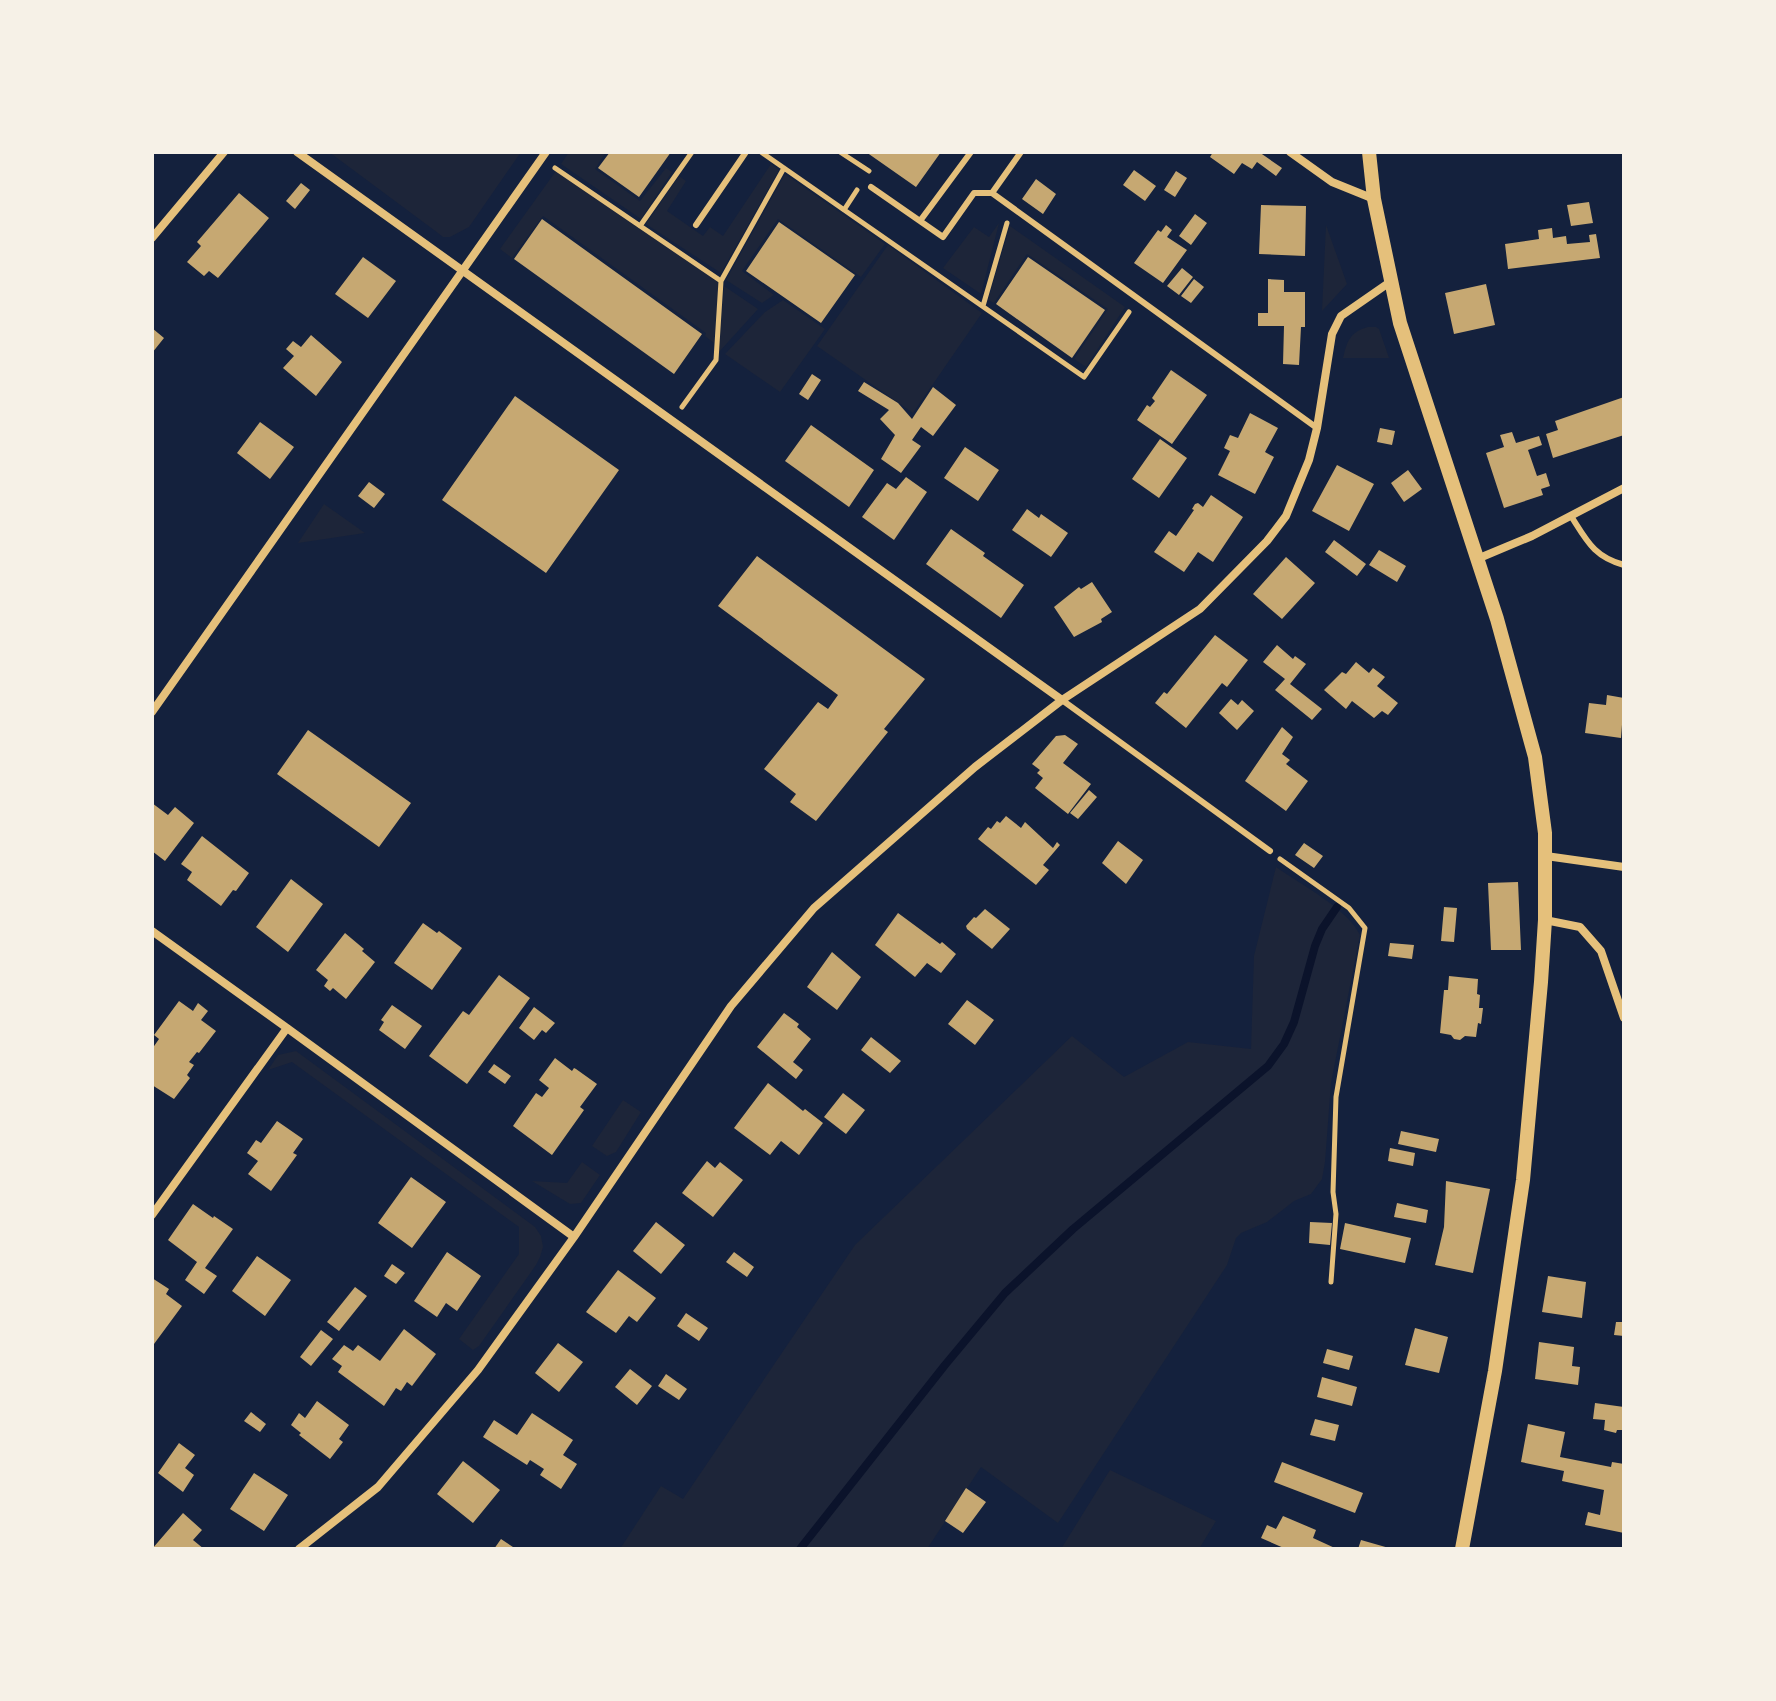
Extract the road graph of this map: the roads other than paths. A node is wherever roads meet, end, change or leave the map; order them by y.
1 (224, 152) edge
2 (297, 152) edge
3 (746, 152) edge
4 (971, 152) edge
5 (1021, 152) edge
6 (1290, 152) edge
7 (1369, 152) edge
8 (544, 155) edge
9 (871, 187) dead end
10 (992, 193) junction
11 (1374, 199) junction
12 (920, 221) junction
13 (696, 225) dead end
14 (152, 238) edge
15 (463, 271) junction
16 (1390, 282) junction
17 (1317, 428) junction
18 (1624, 488) edge
19 (1571, 516) junction
20 (1477, 559) junction
21 (1624, 565) edge
22 (1062, 700) junction
23 (152, 712) edge
24 (1270, 851) road end
25 (1546, 856) junction
26 (1624, 867) edge
27 (1545, 920) junction
28 (152, 931) edge
29 (1624, 1018) edge
30 (287, 1028) junction
31 (152, 1215) edge
32 (574, 1237) junction
33 (299, 1549) edge
34 (1462, 1549) edge

1 - 14 street
2 - 15 street
3 - 13 lane
4 - 12 lane
5 - 10 lane
6 - 11 street
7 - 11 street
8 - 15 street
9 - 12 lane
10 - 12 lane
10 - 17 lane
11 - 16 street
15 - 22 street
15 - 23 street
16 - 17 street
16 - 20 street
17 - 22 street
18 - 19 street
19 - 20 street
19 - 21 lane
20 - 25 street
22 - 24 lane
22 - 32 street
25 - 26 street
25 - 27 street
27 - 29 street
27 - 34 street
28 - 30 street
30 - 31 street
30 - 32 street
32 - 33 street

